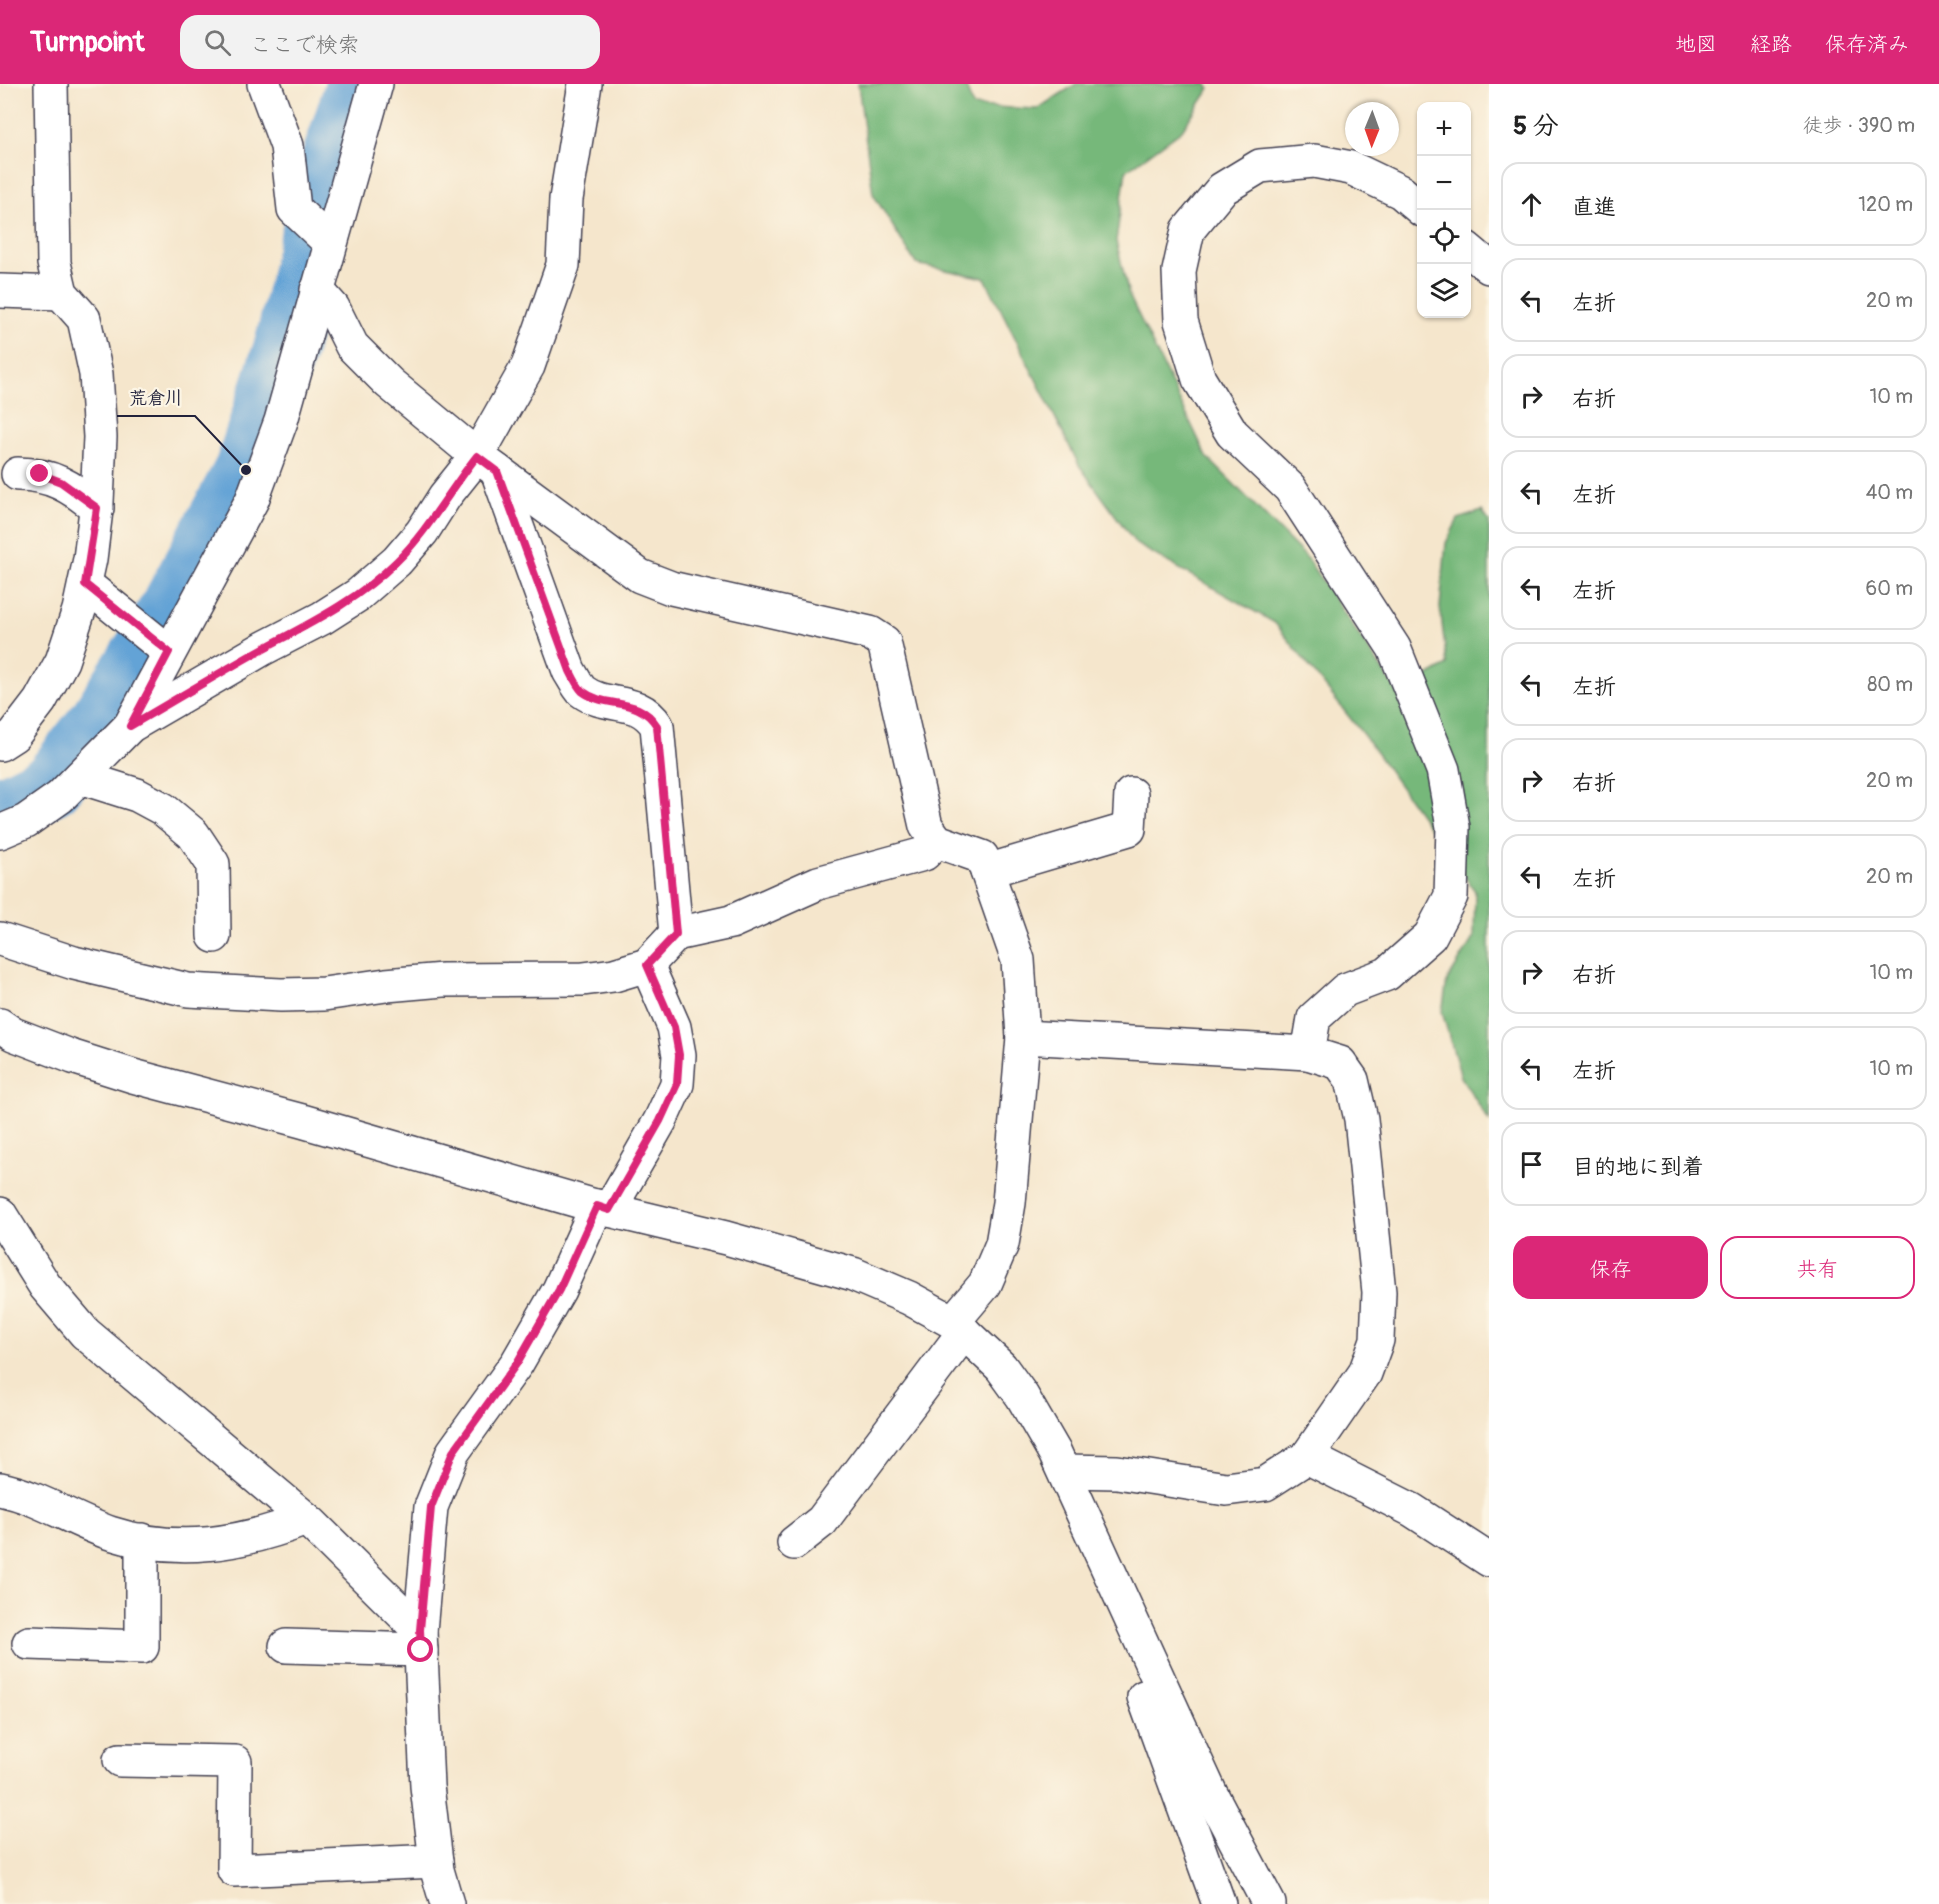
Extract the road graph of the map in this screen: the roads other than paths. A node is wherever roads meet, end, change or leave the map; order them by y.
1 (51, 84) edge
2 (264, 84) edge
3 (376, 84) edge
4 (585, 84) edge
5 (1417, 206) edge
6 (330, 243) junction
7 (1471, 251) edge
8 (1489, 267) edge
9 (316, 290) junction
10 (0, 291) edge
11 (62, 293) junction
12 (487, 464) junction
13 (18, 474) dead end
14 (97, 508) junction
15 (85, 584) junction
16 (169, 652) junction
17 (130, 726) junction
18 (0, 744) edge
19 (80, 777) junction
20 (1131, 794) dead end
21 (0, 832) edge
22 (937, 841) junction
23 (987, 871) junction
24 (676, 934) junction
25 (214, 936) dead end
26 (0, 939) edge
27 (647, 965) junction
28 (0, 1025) edge
29 (1023, 1037) junction
30 (1308, 1053) junction
31 (603, 1208) junction
32 (0, 1214) edge
33 (959, 1327) junction
34 (1307, 1457) junction
35 (1064, 1471) junction
36 (0, 1489) edge
37 (306, 1519) junction
38 (142, 1540) junction
39 (794, 1543) dead end
40 (1489, 1560) edge
41 (421, 1640) junction
42 (29, 1643) dead end
43 (286, 1646) dead end
44 (1143, 1648) junction
45 (120, 1760) dead end
46 (436, 1861) junction
47 (447, 1904) edge
48 (1219, 1904) edge
49 (1269, 1904) edge

1 - 11 street
2 - 6 street
3 - 6 street
4 - 12 street
5 - 30 street
6 - 9 street
7 - 8 street
9 - 12 street
9 - 16 street
10 - 11 street
11 - 14 street
12 - 17 street
12 - 22 street
12 - 24 street
13 - 14 street
14 - 15 street
15 - 16 street
15 - 18 street
16 - 17 street
17 - 19 street
19 - 21 street
19 - 25 street
20 - 23 street
22 - 23 street
22 - 24 street
23 - 29 street
24 - 27 street
26 - 27 street
27 - 31 street
28 - 31 street
29 - 30 street
29 - 33 street
30 - 34 street
31 - 33 street
31 - 41 street
32 - 37 street
33 - 35 street
33 - 39 street
34 - 35 street
34 - 40 street
35 - 44 street
36 - 38 street
37 - 38 street
37 - 41 street
38 - 42 street
41 - 43 street
41 - 46 street
44 - 48 street
44 - 49 street
45 - 46 street
46 - 47 street

